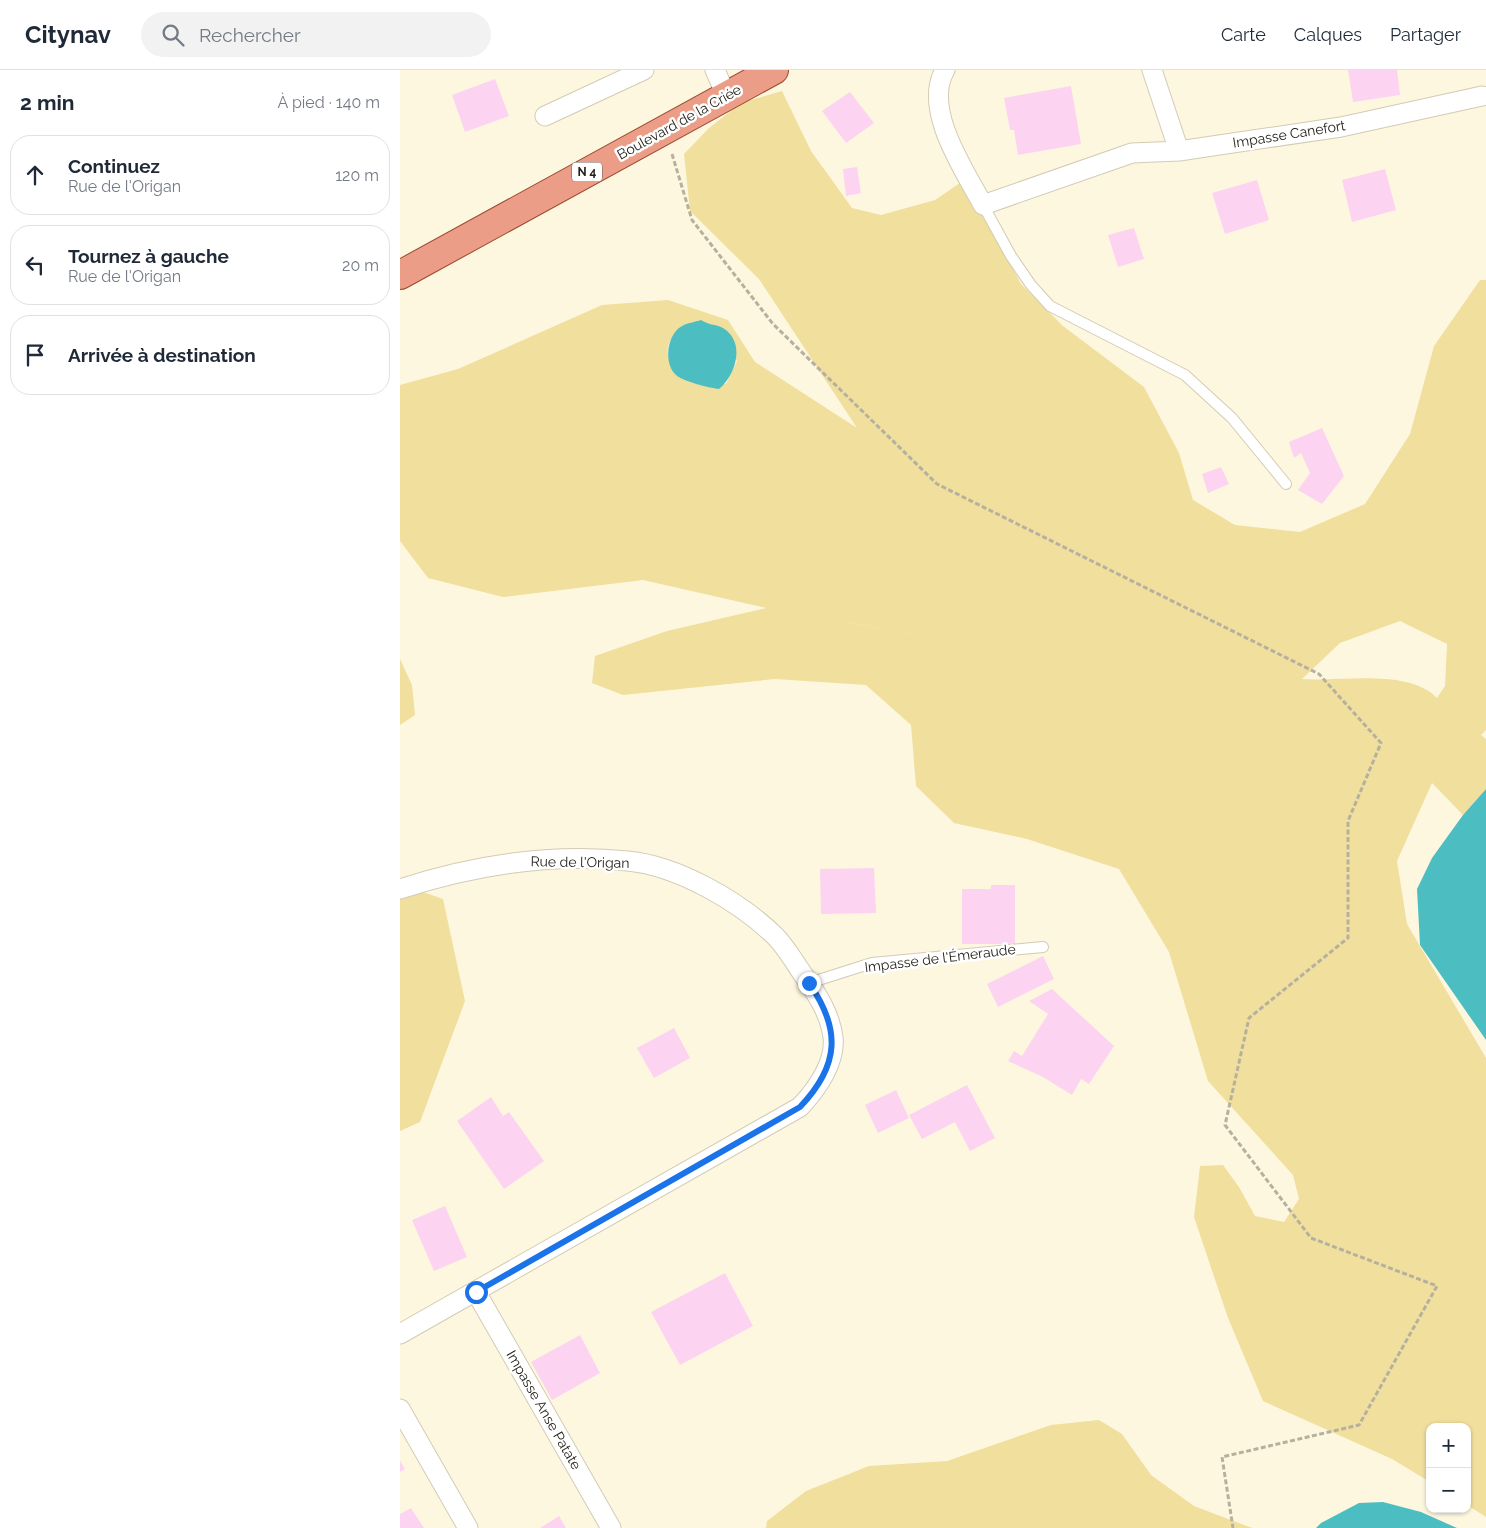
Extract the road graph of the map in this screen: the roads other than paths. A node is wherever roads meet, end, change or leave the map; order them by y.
1 (644, 70) edge
2 (715, 70) edge
3 (774, 70) edge
4 (945, 70) edge
5 (1152, 70) edge
6 (726, 95) junction
7 (1482, 96) dead end
8 (545, 116) dead end
9 (1179, 151) junction
10 (983, 205) junction
11 (400, 275) edge
12 (1286, 484) dead end
13 (400, 889) edge
14 (1043, 947) dead end
15 (809, 983) junction
16 (476, 1292) junction
17 (400, 1334) edge
18 (400, 1410) edge
19 (468, 1528) edge
20 (611, 1528) edge

1 - 8 street
2 - 6 street
3 - 6 main road, Boulevard de la Criée / N 4
4 - 10 street
5 - 9 street
6 - 11 main road, Boulevard de la Criée / N 4
7 - 9 street, Impasse Canefort
9 - 10 street, Impasse Canefort
10 - 12 lane
13 - 15 street, Rue de l'Origan
14 - 15 lane, Impasse de l'Émeraude
15 - 16 street, Rue de l'Origan
16 - 17 street, Rue de l'Origan
16 - 20 street, Impasse Anse Patate
18 - 19 street

